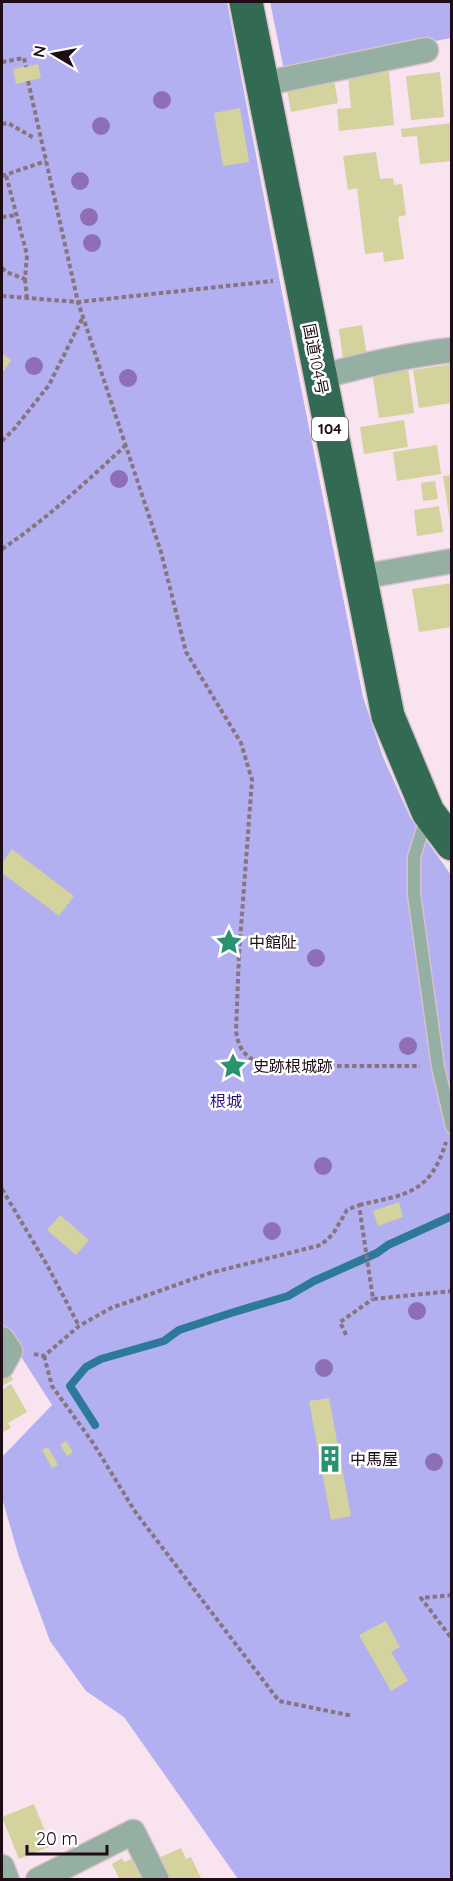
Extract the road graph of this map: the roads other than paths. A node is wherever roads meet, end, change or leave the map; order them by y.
1 (246, 2) edge
2 (426, 50) dead end
3 (262, 84) junction
4 (452, 351) edge
5 (320, 377) junction
6 (452, 561) edge
7 (360, 577) junction
8 (428, 812) junction
9 (452, 844) edge
10 (451, 1126) edge
11 (2, 1867) edge
12 (7, 1880) edge
13 (38, 1880) edge
14 (157, 1880) edge

1 - 3 highway, 国道104号 / 104
2 - 3 street
3 - 5 highway, 国道104号 / 104
4 - 5 street
5 - 7 highway, 国道104号 / 104
6 - 7 street
7 - 8 highway, 国道104号 / 104
8 - 9 highway, 国道104号 / 104
8 - 10 lane
11 - 12 street
13 - 14 street

